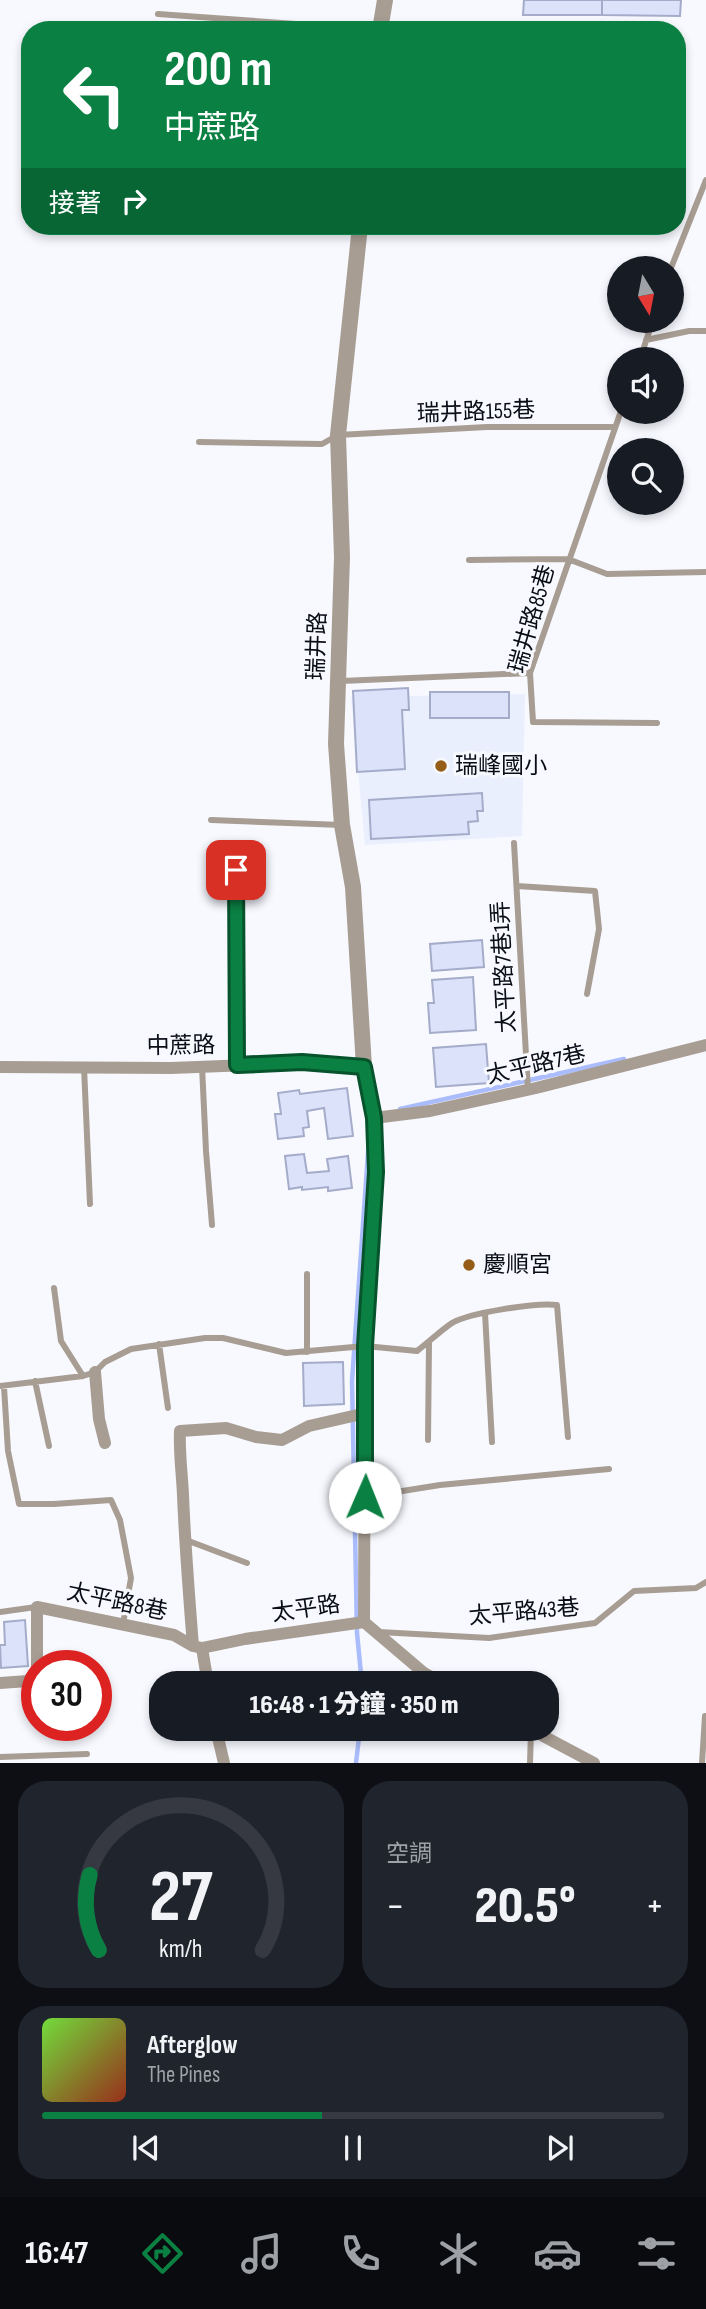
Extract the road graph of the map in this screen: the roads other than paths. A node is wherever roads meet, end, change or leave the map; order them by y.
1 (385, 0) edge
2 (159, 14) dead end
3 (256, 21) edge
4 (382, 21) edge
5 (706, 180) edge
6 (686, 230) edge
7 (359, 235) edge
8 (684, 235) edge
9 (676, 256) edge
10 (706, 331) edge
11 (649, 333) edge
12 (646, 341) junction
13 (644, 347) edge
14 (616, 424) edge
15 (615, 427) junction
16 (338, 435) junction
17 (200, 442) dead end
18 (469, 559) dead end
19 (568, 559) junction
20 (706, 572) edge
21 (530, 673) junction
22 (339, 681) junction
23 (657, 723) dead end
24 (211, 820) dead end
25 (342, 825) junction
26 (514, 844) dead end
27 (236, 870) dead end
28 (517, 887) junction
29 (587, 994) dead end
30 (706, 1045) edge
31 (237, 1065) junction
32 (202, 1066) junction
33 (0, 1067) edge
34 (364, 1067) junction
35 (84, 1068) junction
36 (528, 1090) junction
37 (374, 1118) junction
38 (90, 1204) dead end
39 (212, 1225) dead end
40 (307, 1274) dead end
41 (54, 1288) dead end
42 (485, 1313) junction
43 (429, 1342) junction
44 (159, 1344) junction
45 (365, 1346) junction
46 (307, 1352) junction
47 (89, 1374) junction
48 (35, 1381) junction
49 (2, 1386) edge
50 (168, 1408) dead end
51 (366, 1413) junction
52 (568, 1437) dead end
53 (428, 1440) dead end
54 (492, 1442) dead end
55 (105, 1443) dead end
56 (49, 1446) dead end
57 (609, 1469) dead end
58 (365, 1497) junction
59 (184, 1540) junction
60 (247, 1563) dead end
61 (706, 1582) edge
62 (37, 1607) junction
63 (0, 1612) edge
64 (364, 1622) junction
65 (123, 1624) junction
66 (374, 1632) junction
67 (198, 1647) junction
68 (37, 1650) edge
69 (204, 1671) edge
70 (423, 1671) edge
71 (21, 1682) edge
72 (0, 1683) edge
73 (705, 1716) edge
74 (219, 1741) edge
75 (531, 1741) edge
76 (553, 1741) edge
77 (88, 1754) dead end
78 (0, 1757) edge
79 (224, 1763) edge
80 (530, 1763) edge
81 (594, 1763) edge
82 (702, 1763) edge

1 - 4 street
2 - 3 lane
5 - 6 lane
7 - 16 street, 瑞井路
8 - 9 lane
10 - 12 lane
11 - 12 lane
12 - 13 lane
14 - 15 lane, 瑞井路85巷
15 - 16 lane, 瑞井路155巷
15 - 19 lane, 瑞井路85巷
16 - 17 lane, 瑞井路155巷
16 - 22 street, 瑞井路
18 - 19 lane
19 - 20 lane
19 - 21 lane, 瑞井路85巷
21 - 22 lane
21 - 23 lane, 瑞井路85巷
22 - 25 street, 瑞井路
24 - 25 lane
25 - 34 street, 瑞井路
26 - 28 lane, 太平路7巷1弄
27 - 31 lane
28 - 29 lane
28 - 36 lane, 太平路7巷1弄
30 - 36 street, 太平路7巷
31 - 32 street, 中蔗路
31 - 34 street, 中蔗路
32 - 35 street, 中蔗路
32 - 39 lane
33 - 35 street, 中蔗路
34 - 37 street, 太平路
35 - 38 lane
36 - 37 street, 太平路7巷
37 - 45 street, 太平路
40 - 46 lane
41 - 47 lane
42 - 43 lane
42 - 52 lane
42 - 54 lane
43 - 45 lane
43 - 53 lane
44 - 46 lane
44 - 47 lane
44 - 50 lane
45 - 46 lane
45 - 51 street, 太平路
47 - 48 lane
47 - 55 street
48 - 49 lane
48 - 56 lane
49 - 65 lane
51 - 58 street, 太平路
51 - 59 street
57 - 58 lane
58 - 64 street, 太平路
59 - 60 lane
59 - 67 street
61 - 66 lane, 太平路43巷
62 - 63 lane
62 - 65 street, 太平路8巷
62 - 68 street, 太平路8巷
64 - 66 street
64 - 67 street, 太平路
65 - 67 street, 太平路8巷
66 - 70 street
67 - 69 street
71 - 72 street, 太平路8巷
73 - 82 lane
74 - 79 street
75 - 80 lane
76 - 81 street
77 - 78 lane

